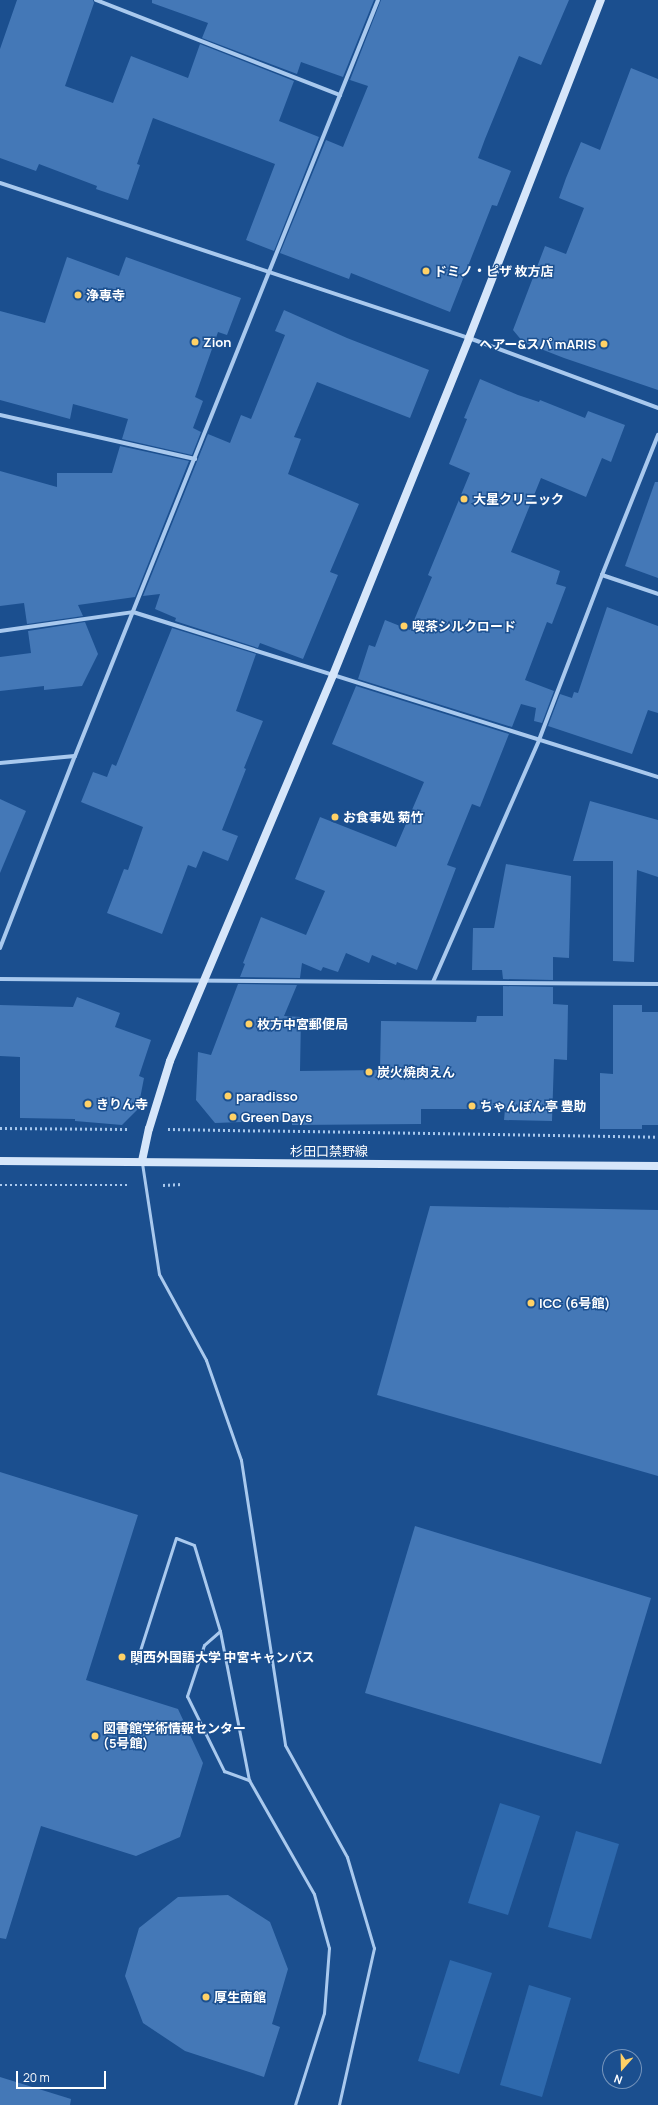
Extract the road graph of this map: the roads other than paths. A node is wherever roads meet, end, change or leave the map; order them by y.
1 (96, 0) edge
2 (378, 0) edge
3 (601, 0) edge
4 (340, 95) junction
5 (0, 183) edge
6 (270, 273) junction
7 (469, 338) junction
8 (658, 408) edge
9 (0, 415) edge
10 (658, 435) edge
11 (194, 460) junction
12 (602, 575) junction
13 (658, 594) edge
14 (133, 612) junction
15 (0, 631) edge
16 (333, 675) junction
17 (539, 740) junction
18 (75, 756) junction
19 (0, 763) edge
20 (658, 778) edge
21 (0, 948) edge
22 (0, 979) edge
23 (203, 980) junction
24 (433, 982) junction
25 (658, 984) edge
26 (0, 1161) edge
27 (142, 1161) junction
28 (658, 1166) edge
29 (220, 1631) junction
30 (136, 1663) dead end
31 (249, 1780) junction
32 (295, 2105) edge
33 (339, 2105) edge

1 - 4 street
2 - 4 street
3 - 7 street
4 - 6 street
5 - 6 street
6 - 7 street
6 - 11 street
7 - 8 street
7 - 16 street
9 - 11 street
10 - 12 street
11 - 14 street
12 - 13 street
12 - 17 street
14 - 15 street
14 - 16 street
14 - 18 street
16 - 17 street
16 - 23 street
17 - 20 street
17 - 24 street
18 - 19 street
18 - 21 street
22 - 23 street
23 - 24 street
23 - 27 street
24 - 25 street
26 - 27 street, 杉田口禁野線
27 - 28 street, 杉田口禁野線
27 - 33 lane
29 - 30 lane
29 - 31 lane
29 - 31 lane
31 - 32 lane

